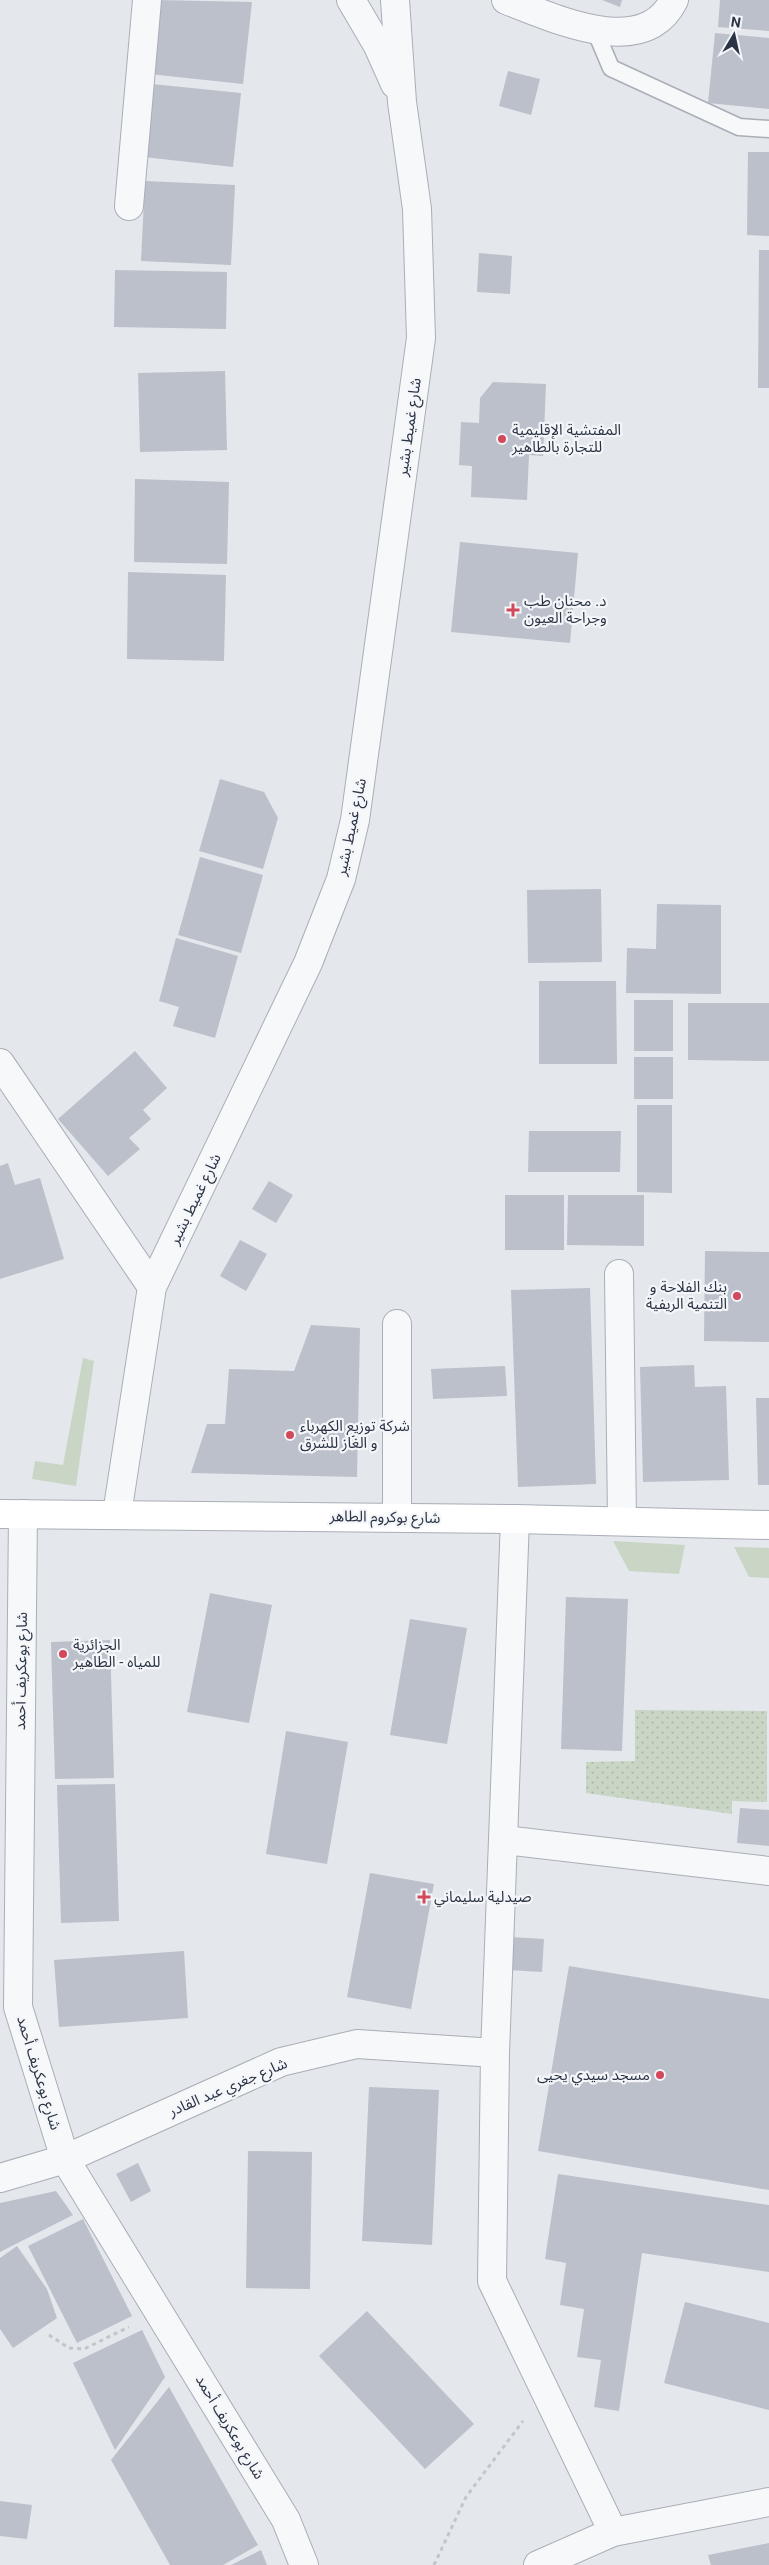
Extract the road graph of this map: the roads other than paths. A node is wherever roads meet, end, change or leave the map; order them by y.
1 (147, 0) edge
2 (351, 0) edge
3 (396, 0) edge
4 (506, 0) edge
5 (674, 0) edge
6 (595, 30) junction
7 (402, 102) junction
8 (769, 129) edge
9 (129, 206) dead end
10 (0, 1063) edge
11 (618, 1274) dead end
12 (152, 1288) junction
13 (397, 1324) dead end
14 (12, 1514) edge
15 (117, 1514) junction
16 (397, 1517) junction
17 (515, 1519) junction
18 (622, 1521) junction
19 (769, 1525) edge
20 (11, 1598) edge
21 (504, 1840) junction
22 (769, 1871) edge
23 (495, 2053) junction
24 (66, 2159) junction
25 (0, 2178) edge
26 (769, 2502) edge
27 (613, 2532) junction
28 (304, 2565) edge
29 (538, 2565) edge

1 - 9 street
2 - 7 street
3 - 7 street
4 - 6 street
5 - 6 street
6 - 8 lane
7 - 12 street, شارع غميط بشير
10 - 12 street
11 - 18 street
12 - 15 street, شارع غميط بشير
13 - 16 street
14 - 15 main road, شارع بوكروم الطاهر
14 - 20 street, شارع بوعكريف أحمد
15 - 16 main road, شارع بوكروم الطاهر
16 - 17 main road, شارع بوكروم الطاهر
17 - 18 main road, شارع بوكروم الطاهر
17 - 21 street
18 - 19 main road, شارع بوكروم الطاهر
20 - 24 street, شارع بوعكريف أحمد
21 - 22 street
21 - 23 street
23 - 24 street, شارع جغري عبد القادر
23 - 27 street
24 - 25 street, شارع جغري عبد القادر
24 - 28 street, شارع بوعكريف أحمد
26 - 27 street
27 - 29 street

